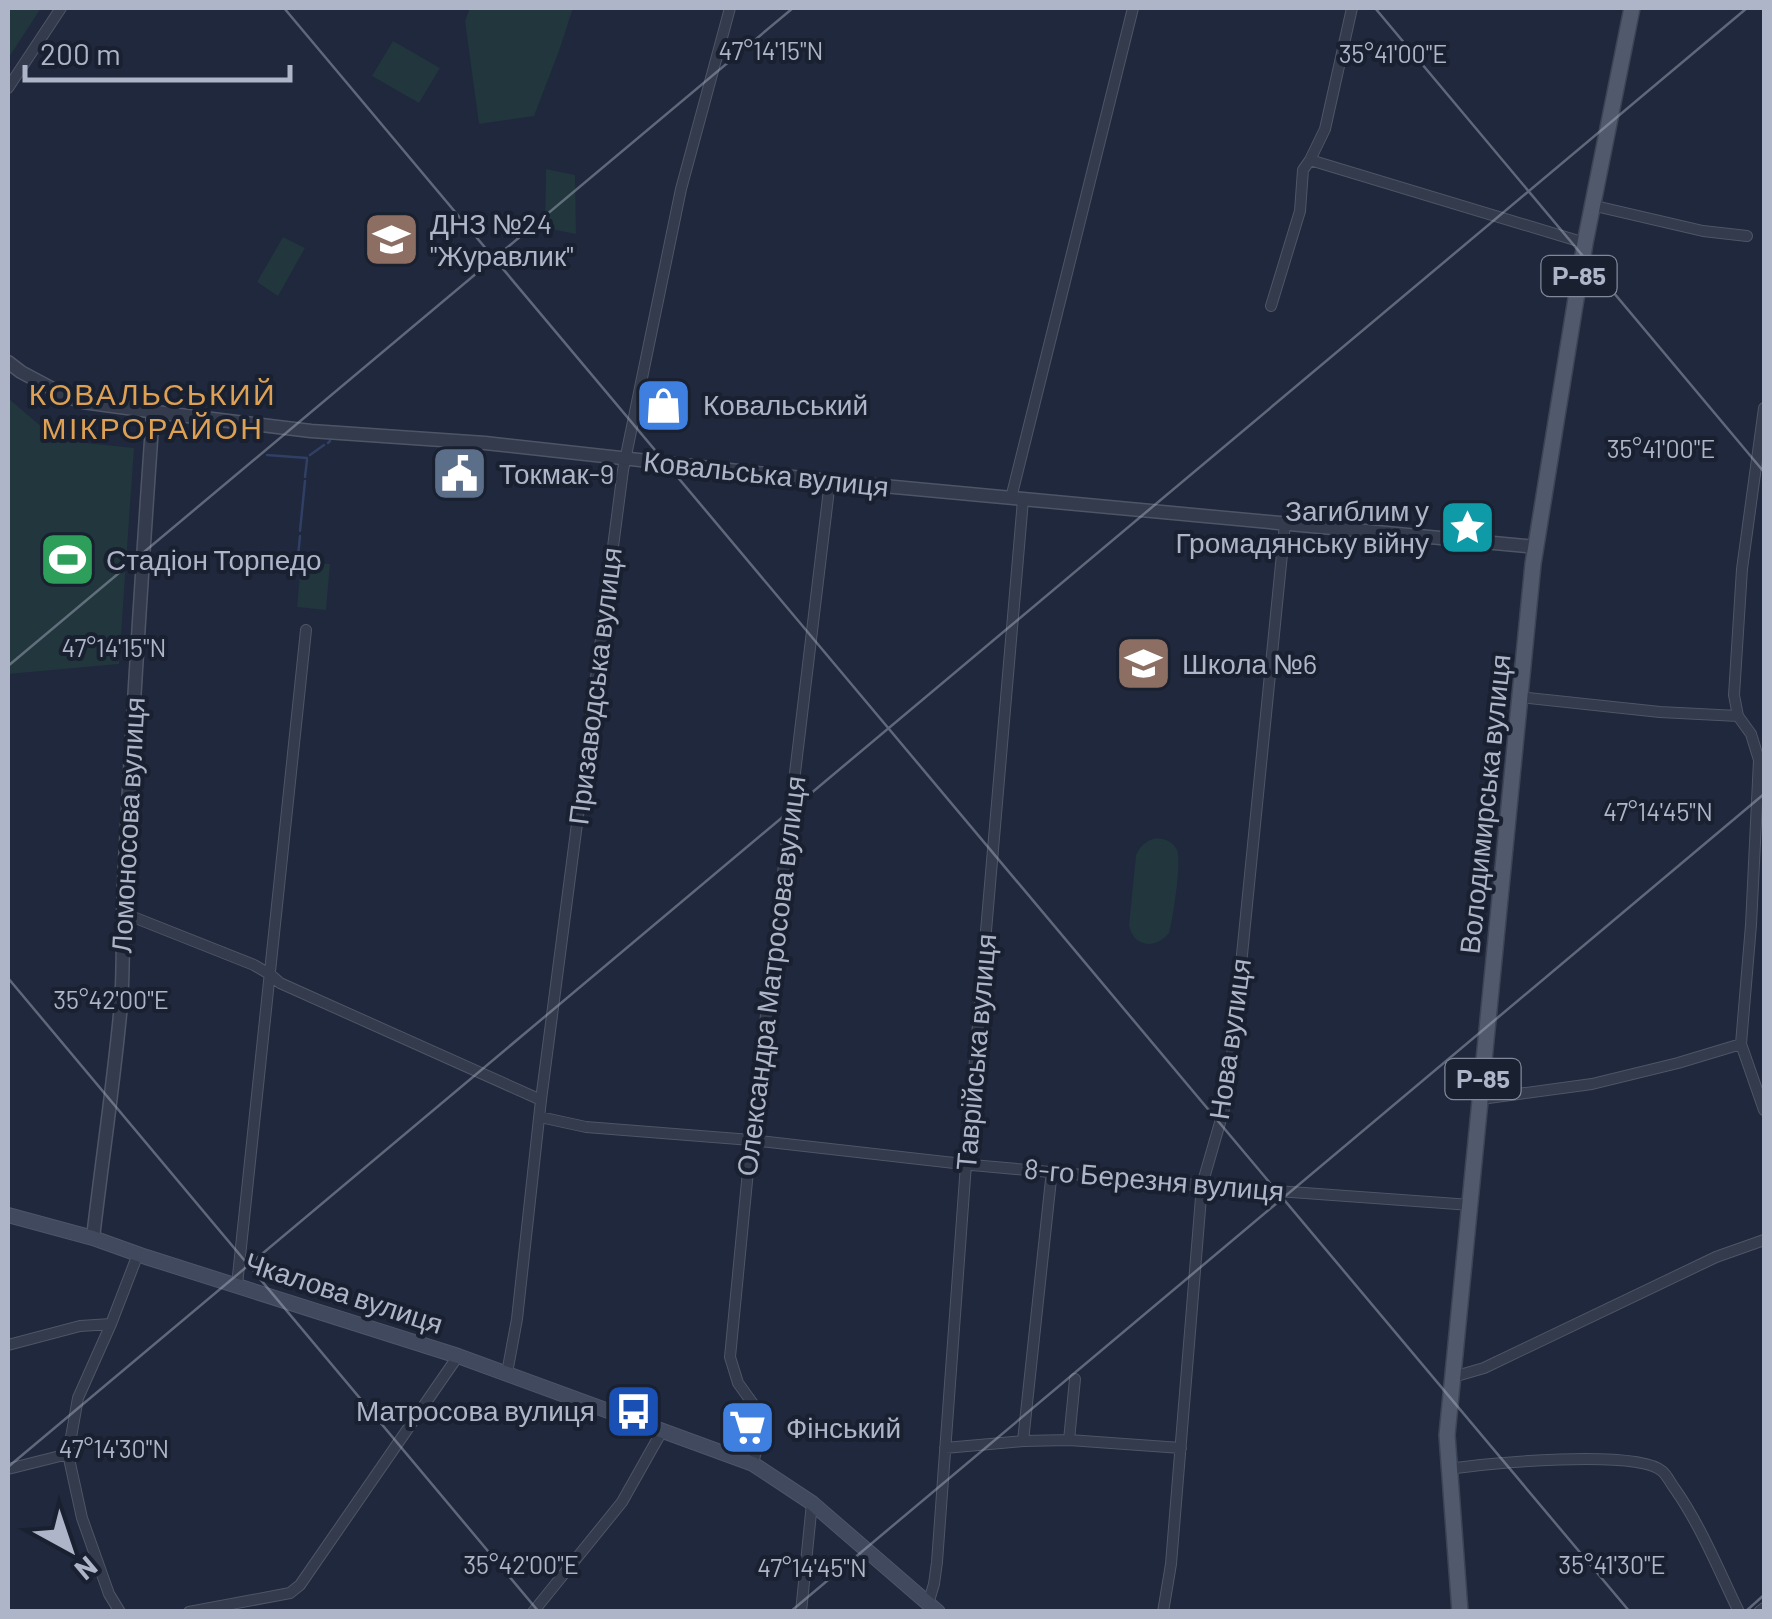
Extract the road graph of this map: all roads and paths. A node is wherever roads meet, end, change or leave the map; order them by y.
1 (61, 8) edge
2 (730, 8) edge
3 (1134, 8) edge
4 (1352, 8) edge
5 (1632, 8) edge
6 (8, 88) edge
7 (1310, 160) junction
8 (1592, 205) junction
9 (1747, 236) dead end
10 (1585, 242) junction
11 (1272, 306) dead end
12 (8, 362) edge
13 (1764, 408) edge
14 (153, 412) junction
15 (625, 459) junction
16 (830, 480) junction
17 (1017, 499) junction
18 (1285, 524) junction
19 (1536, 547) junction
20 (306, 630) dead end
21 (1520, 697) junction
22 (1738, 716) junction
23 (123, 913) junction
24 (270, 975) junction
25 (1741, 1044) junction
26 (1481, 1099) junction
27 (541, 1100) junction
28 (1764, 1110) edge
29 (540, 1117) junction
30 (751, 1140) junction
31 (966, 1164) junction
32 (1052, 1170) junction
33 (1202, 1185) junction
34 (1471, 1204) junction
35 (8, 1215) edge
36 (93, 1238) junction
37 (1764, 1240) edge
38 (138, 1254) junction
39 (238, 1285) junction
40 (111, 1324) junction
41 (8, 1345) edge
42 (458, 1356) junction
43 (506, 1373) junction
44 (1453, 1377) junction
45 (1075, 1378) dead end
46 (662, 1430) junction
47 (1069, 1440) junction
48 (1023, 1441) junction
49 (945, 1448) junction
50 (1180, 1448) junction
51 (68, 1454) junction
52 (753, 1464) junction
53 (8, 1469) edge
54 (1449, 1469) junction
55 (812, 1503) junction
56 (933, 1608) edge
57 (535, 1609) edge
58 (118, 1611) edge
59 (189, 1612) edge
60 (801, 1612) edge
61 (1163, 1612) edge
62 (1460, 1612) edge
63 (1739, 1612) edge

1 - 6 street
2 - 15 street, Призаводська вулиця
3 - 17 street, Таврійська вулиця
4 - 7 street
5 - 8 main road, Володимирська вулиця / Р-85
7 - 10 street
7 - 11 street
8 - 9 street
8 - 10 main road, Володимирська вулиця / Р-85
10 - 19 main road, Володимирська вулиця / Р-85
12 - 14 street, Ковальська вулиця
13 - 22 street
14 - 15 street, Ковальська вулиця
14 - 23 street, Ломоносова вулиця
15 - 16 street, Ковальська вулиця
15 - 27 street, Призаводська вулиця
16 - 17 street, Ковальська вулиця
16 - 30 street, Олександра Матросова вулиця
17 - 18 street, Ковальська вулиця
17 - 31 street, Таврійська вулиця
18 - 19 street, Ковальська вулиця
18 - 33 street, Нова вулиця
19 - 21 main road, Володимирська вулиця / Р-85
20 - 24 street
21 - 22 street
21 - 26 main road, Володимирська вулиця / Р-85
22 - 25 street
23 - 24 street
23 - 36 street, Ломоносова вулиця
24 - 27 street
24 - 39 street
25 - 26 street
25 - 28 street
26 - 34 main road, Володимирська вулиця / Р-85
27 - 29 street, Призаводська вулиця
29 - 30 street, 8-го Березня вулиця
29 - 43 street, Призаводська вулиця
30 - 31 street, 8-го Березня вулиця
30 - 52 street, Олександра Матросова вулиця
31 - 32 street, 8-го Березня вулиця
31 - 49 street, Таврійська вулиця
32 - 33 street, 8-го Березня вулиця
32 - 48 street
33 - 34 street, 8-го Березня вулиця
33 - 50 street, Нова вулиця
34 - 44 main road, Володимирська вулиця / Р-85
35 - 36 main road, Чкалова вулиця
36 - 38 main road, Чкалова вулиця
37 - 44 street
38 - 39 main road, Чкалова вулиця
38 - 40 street
39 - 42 main road, Чкалова вулиця
40 - 41 street
40 - 51 street
42 - 43 main road, Чкалова вулиця
42 - 59 street
43 - 46 main road, Чкалова вулиця
44 - 54 main road, Володимирська вулиця / Р-85
45 - 47 street
46 - 52 main road, Чкалова вулиця
46 - 57 street
47 - 48 street
47 - 50 street
48 - 49 street
49 - 56 street, Таврійська вулиця
50 - 61 street, Нова вулиця
51 - 53 street
51 - 58 street
52 - 55 main road, Чкалова вулиця
54 - 62 main road, Володимирська вулиця / Р-85
54 - 63 street
55 - 56 main road, Чкалова вулиця
55 - 60 street

